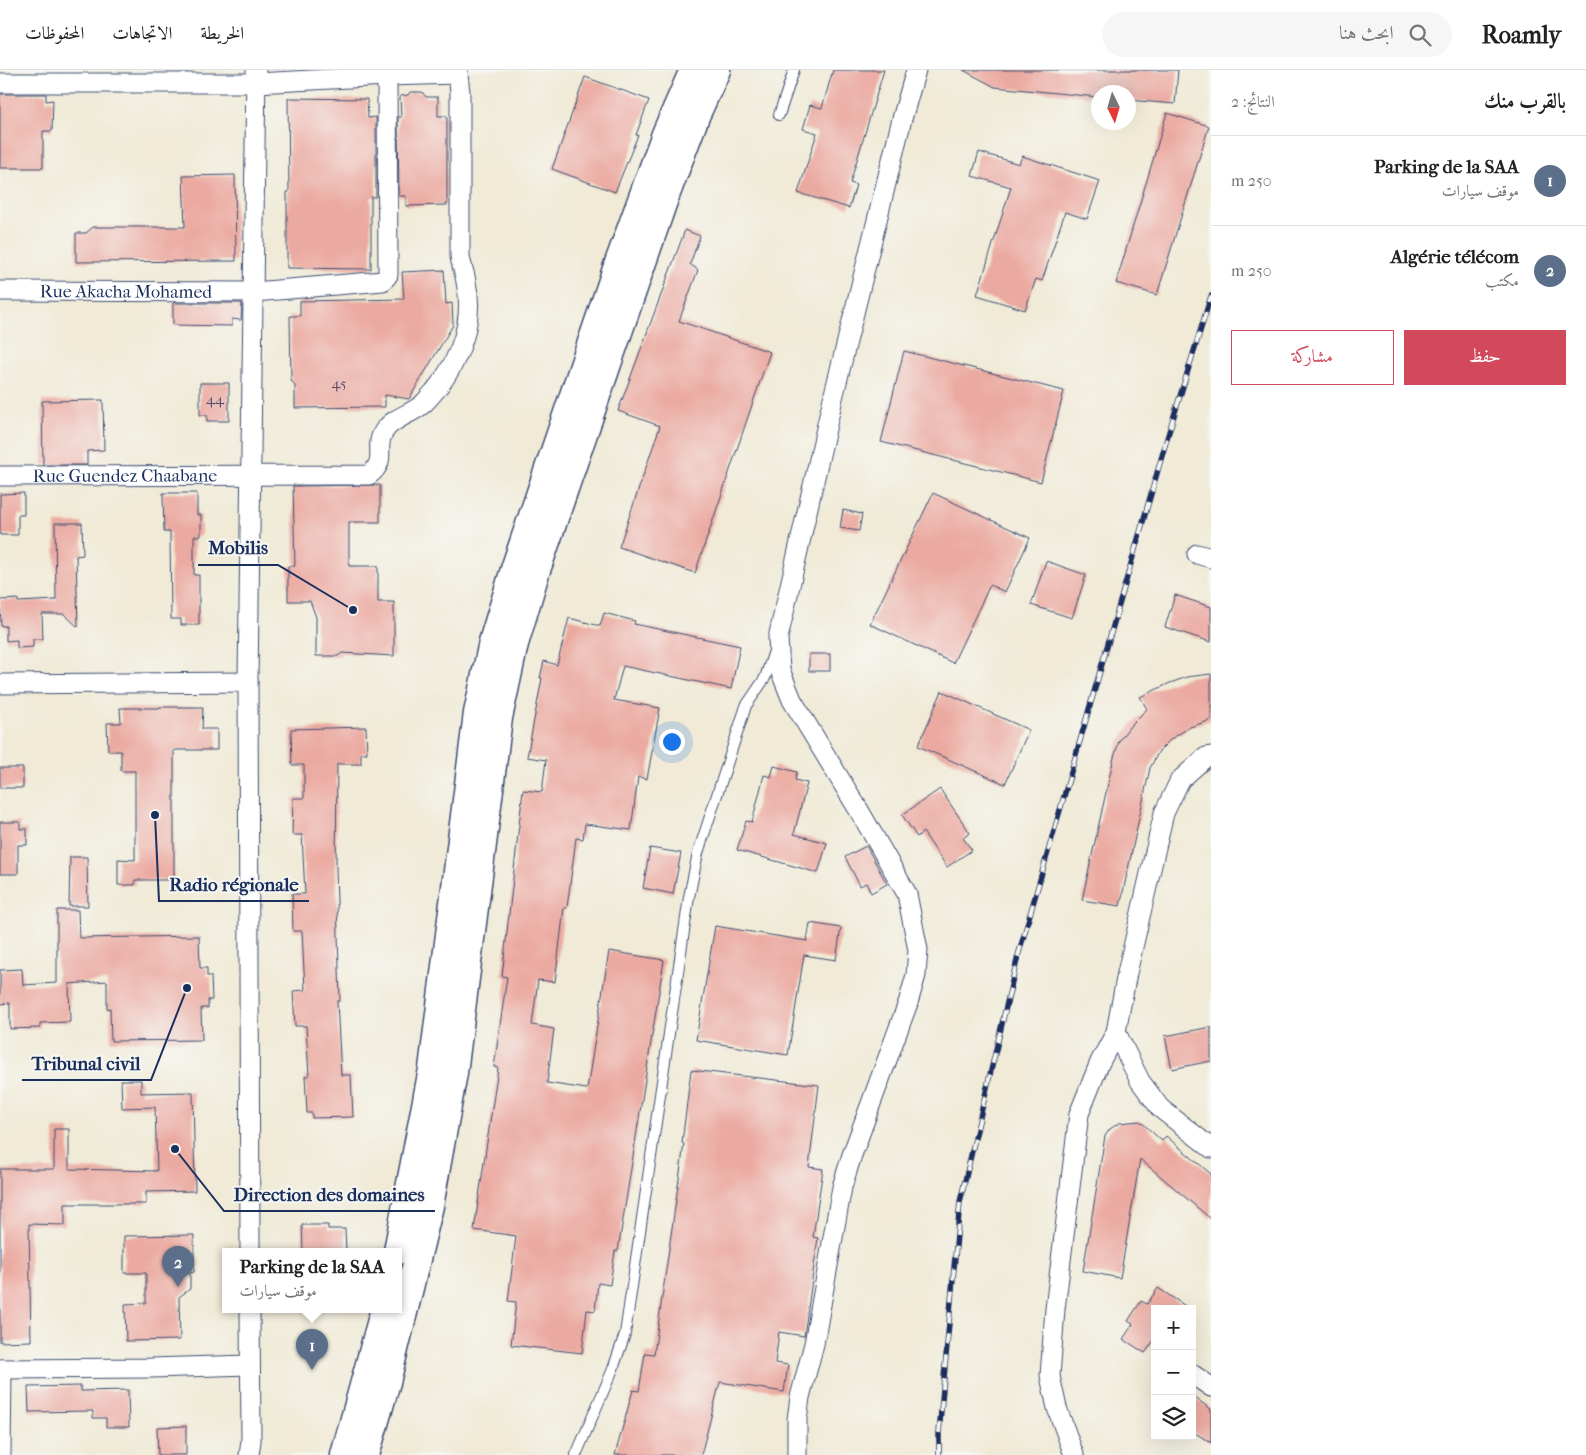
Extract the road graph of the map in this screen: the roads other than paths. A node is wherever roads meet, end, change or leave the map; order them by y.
1 (693, 70) edge
2 (717, 70) edge
3 (794, 70) edge
4 (916, 70) edge
5 (458, 72) edge
6 (387, 76) junction
7 (256, 77) edge
8 (0, 83) edge
9 (778, 115) dead end
10 (0, 290) edge
11 (254, 292) junction
12 (0, 476) edge
13 (250, 476) junction
14 (778, 638) junction
15 (248, 682) junction
16 (0, 684) edge
17 (1211, 756) edge
18 (1116, 1032) junction
19 (1211, 1148) edge
20 (250, 1248) edge
21 (399, 1248) edge
22 (250, 1313) edge
23 (383, 1313) edge
24 (250, 1365) junction
25 (1, 1368) edge
26 (1196, 1377) edge
27 (1211, 1386) edge
28 (251, 1450) edge
29 (1, 1455) edge
30 (344, 1455) edge
31 (366, 1455) edge
32 (576, 1455) edge
33 (797, 1455) edge
34 (1074, 1455) edge

1 - 21 main road
2 - 31 main road
3 - 9 lane
4 - 14 street
5 - 6 street
5 - 13 street, Rue Guendez Chaabane
6 - 7 street
6 - 11 street, Rue Akacha Mohamed
7 - 8 street
7 - 11 street
10 - 11 street, Rue Akacha Mohamed
11 - 13 street
12 - 13 street, Rue Guendez Chaabane
13 - 15 street
14 - 32 lane
14 - 33 street
15 - 16 street
15 - 20 street
17 - 18 street
18 - 19 street
18 - 34 street
22 - 24 street
23 - 30 main road
24 - 25 street
24 - 28 street
25 - 29 street
26 - 27 street

